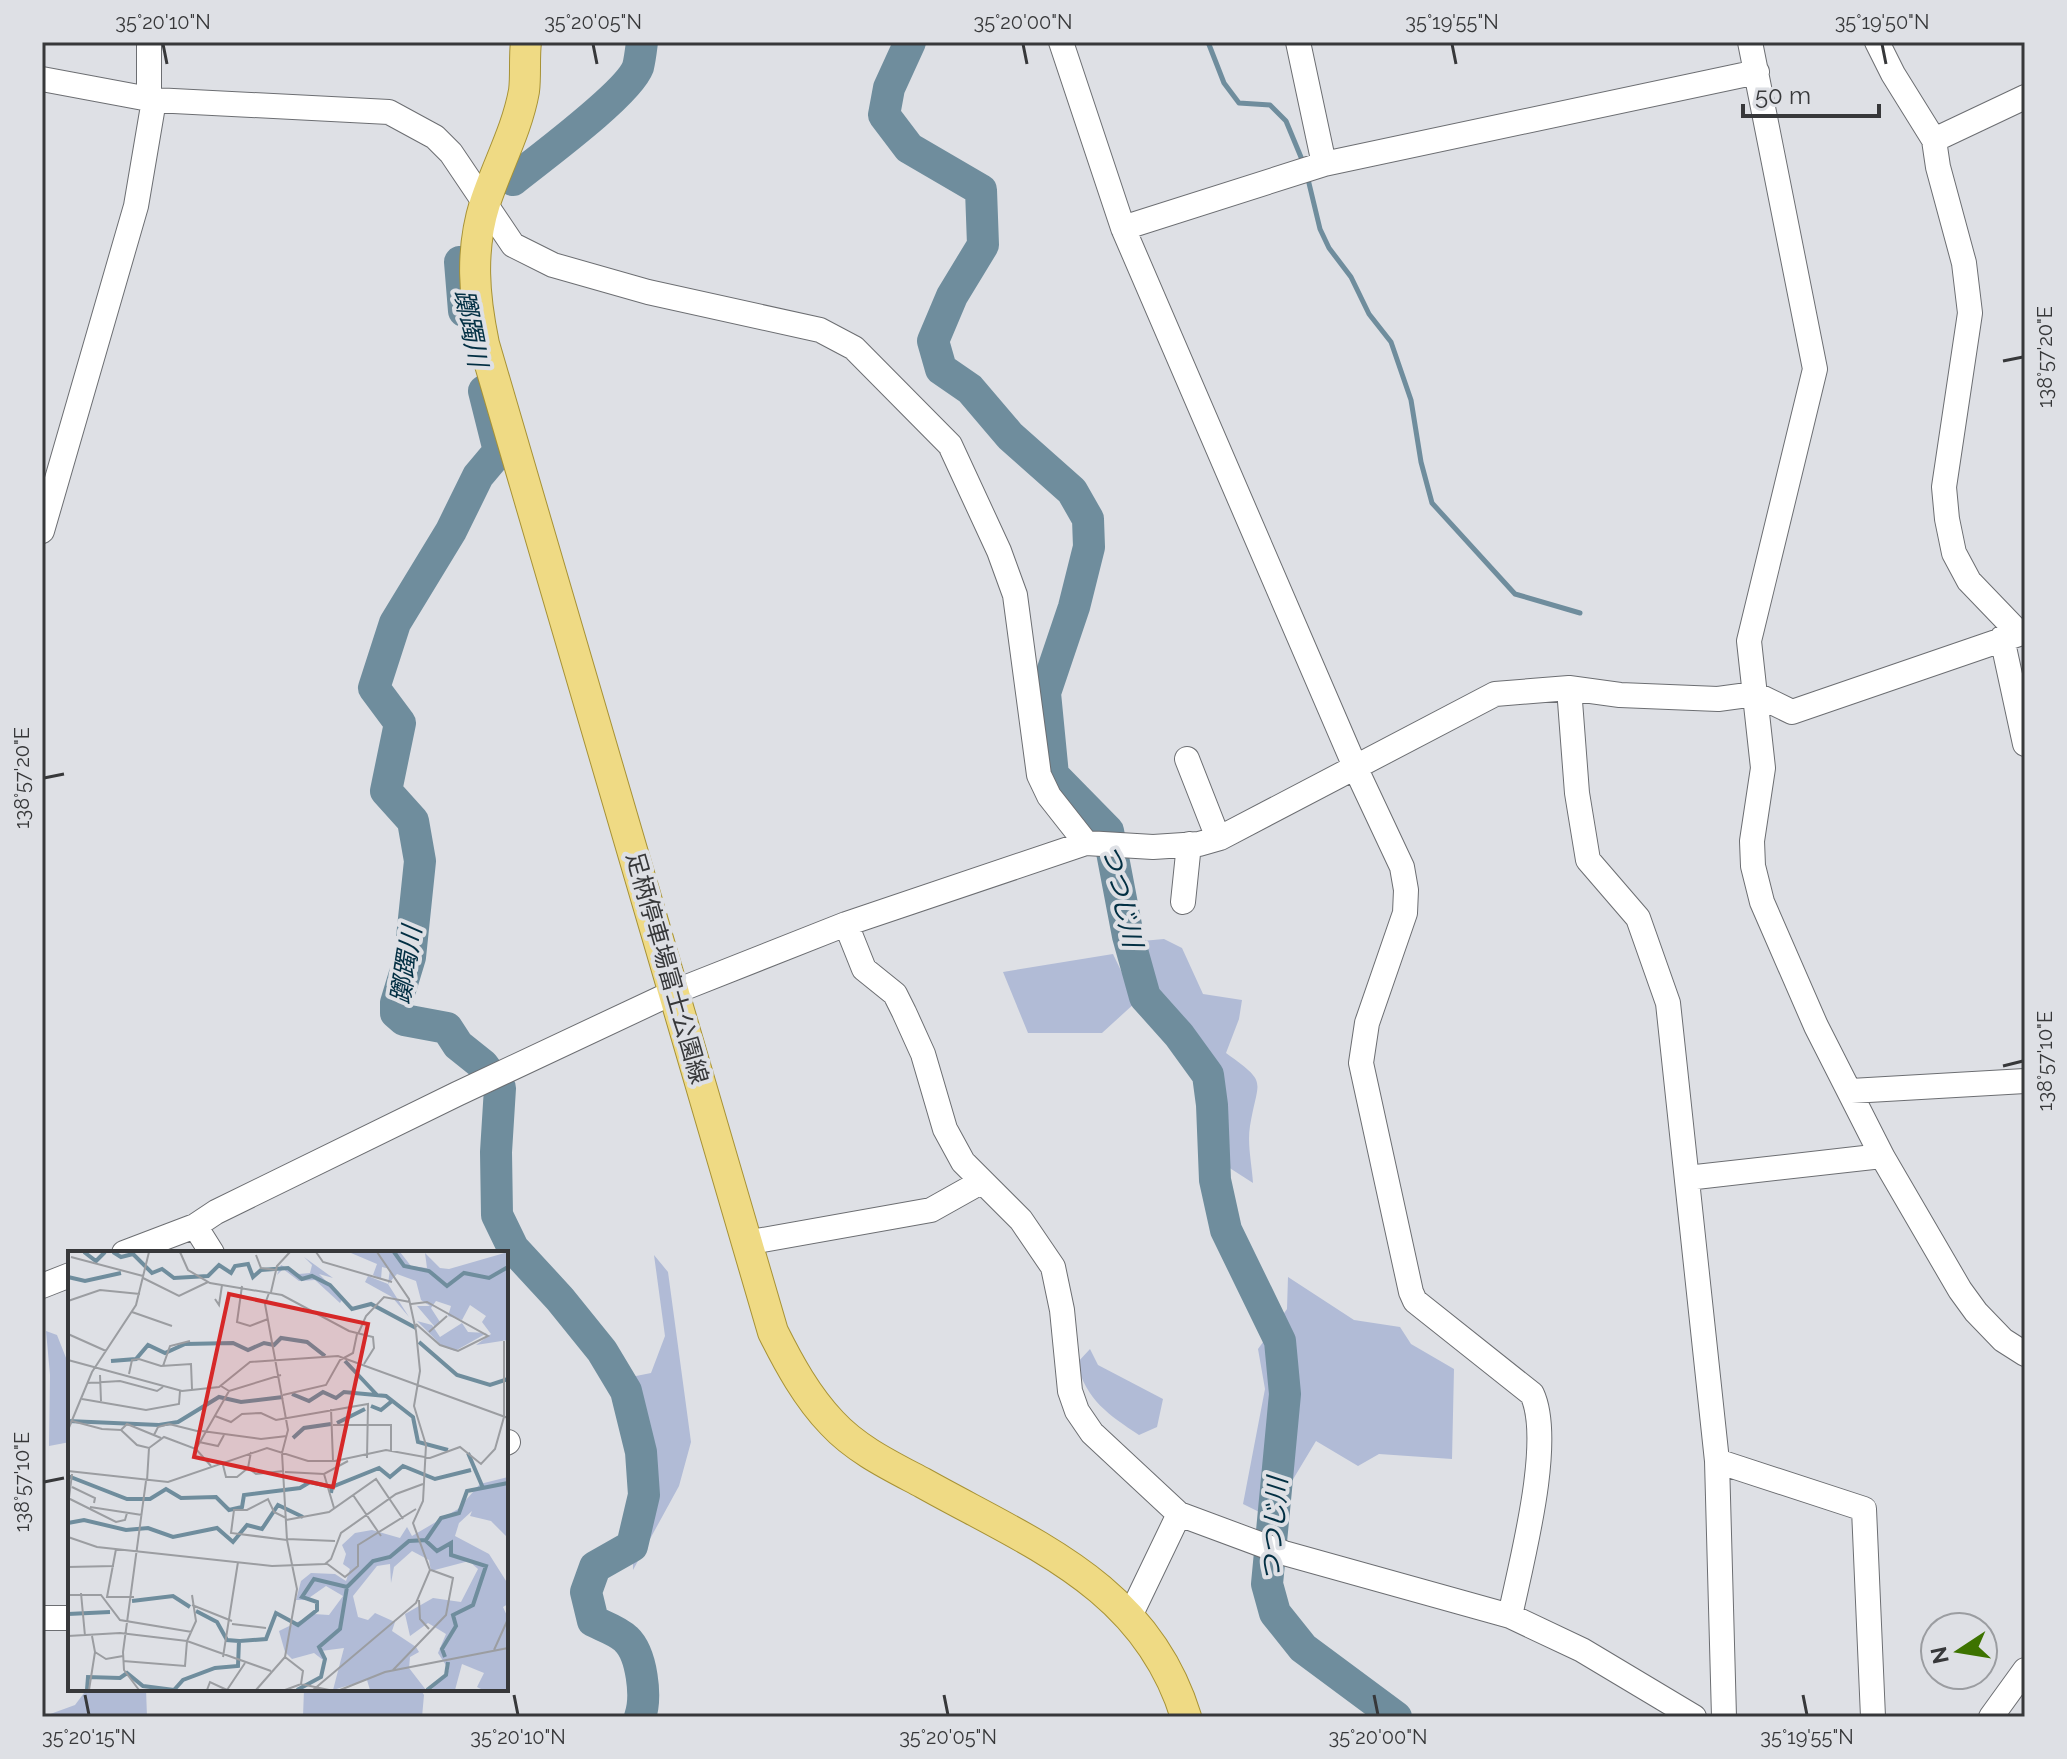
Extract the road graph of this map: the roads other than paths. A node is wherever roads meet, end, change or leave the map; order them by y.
1 (149, 42) edge
2 (526, 42) edge
3 (1061, 42) edge
4 (1298, 42) edge
5 (1750, 42) edge
6 (1877, 42) edge
7 (1757, 72) junction
8 (42, 79) edge
9 (2025, 97) edge
10 (151, 99) junction
11 (1934, 140) junction
12 (1324, 164) junction
13 (484, 205) junction
14 (1123, 228) junction
15 (42, 531) edge
16 (2015, 634) edge
17 (1569, 688) junction
18 (1755, 694) junction
19 (2025, 744) edge
20 (1187, 759) dead end
21 (1356, 769) junction
22 (1218, 838) junction
23 (1102, 844) junction
24 (1189, 844) junction
25 (1183, 902) dead end
26 (846, 924) junction
27 (674, 992) junction
28 (2025, 1081) edge
29 (1851, 1091) junction
30 (1882, 1156) junction
31 (1687, 1178) junction
32 (981, 1182) junction
33 (195, 1226) junction
34 (746, 1243) junction
35 (129, 1251) edge
36 (211, 1251) edge
37 (68, 1276) edge
38 (42, 1286) edge
39 (2025, 1354) edge
40 (1717, 1461) junction
41 (1179, 1514) junction
42 (1130, 1616) junction
43 (1510, 1616) junction
44 (42, 1618) edge
45 (68, 1618) edge
46 (2025, 1670) edge
47 (1186, 1717) edge
48 (1694, 1717) edge
49 (1724, 1717) edge
50 (1873, 1717) edge
51 (1991, 1717) edge

1 - 10 street
2 - 13 main road, 足柄停車場富士公園線
3 - 14 street
4 - 12 street
5 - 7 street
6 - 11 street
7 - 12 street
7 - 18 street
8 - 10 street
9 - 11 street
10 - 13 street
10 - 15 street
11 - 16 street
12 - 14 street
13 - 23 street
13 - 27 main road, 足柄停車場富士公園線
14 - 21 street
16 - 18 street
16 - 19 street
17 - 18 street
17 - 21 street
17 - 31 street
18 - 29 street
20 - 22 street
21 - 22 street
21 - 43 street
22 - 24 street
23 - 24 street
23 - 26 street
24 - 25 street
26 - 27 street
26 - 32 street
27 - 33 street
27 - 34 main road, 足柄停車場富士公園線
28 - 29 street
29 - 30 street
30 - 31 street
30 - 39 street
31 - 40 street
32 - 34 street
32 - 41 street
33 - 35 street
33 - 36 street
34 - 42 main road, 足柄停車場富士公園線
37 - 38 street
40 - 49 street
40 - 50 street
41 - 42 street
41 - 43 street
42 - 47 main road, 足柄停車場富士公園線
43 - 48 street
44 - 45 street
46 - 51 street

